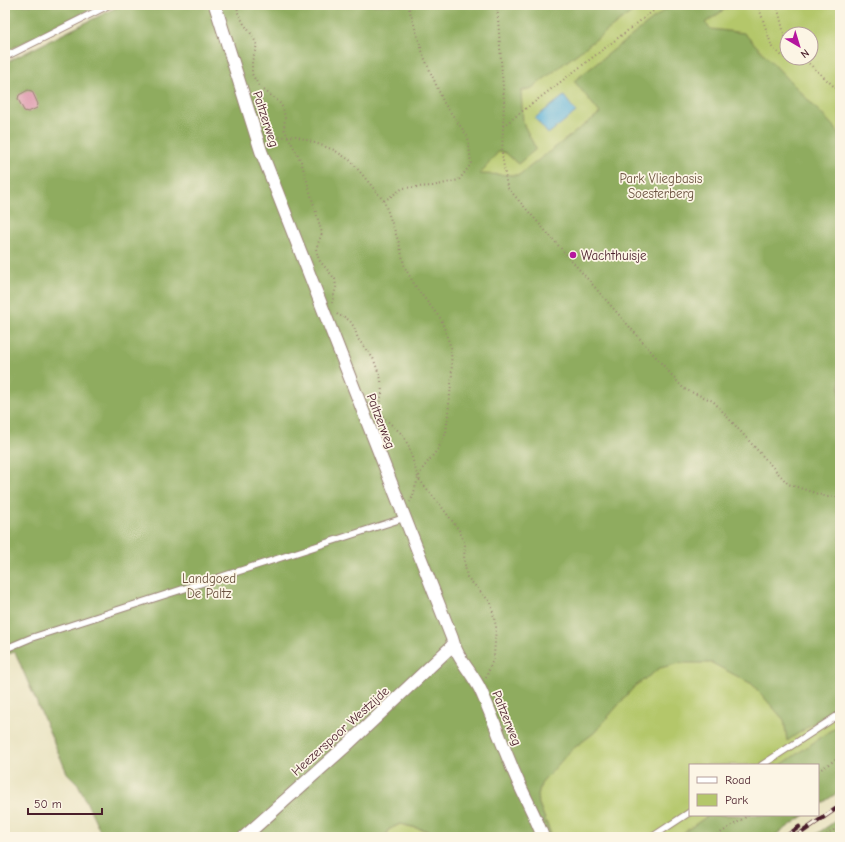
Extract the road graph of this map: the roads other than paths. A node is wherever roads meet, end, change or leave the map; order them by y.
1 (109, 5) edge
2 (215, 5) edge
3 (5, 57) edge
4 (404, 517) junction
5 (453, 645) junction
6 (5, 649) edge
7 (840, 714) edge
8 (764, 764) edge
9 (689, 813) edge
10 (244, 837) edge
11 (543, 837) edge
12 (652, 837) edge

1 - 3 lane
2 - 4 street, Paltzerweg
4 - 5 street, Paltzerweg
4 - 6 lane
5 - 10 street, Heezerspoor Westzijde
5 - 11 street, Paltzerweg
7 - 8 lane
9 - 12 lane

